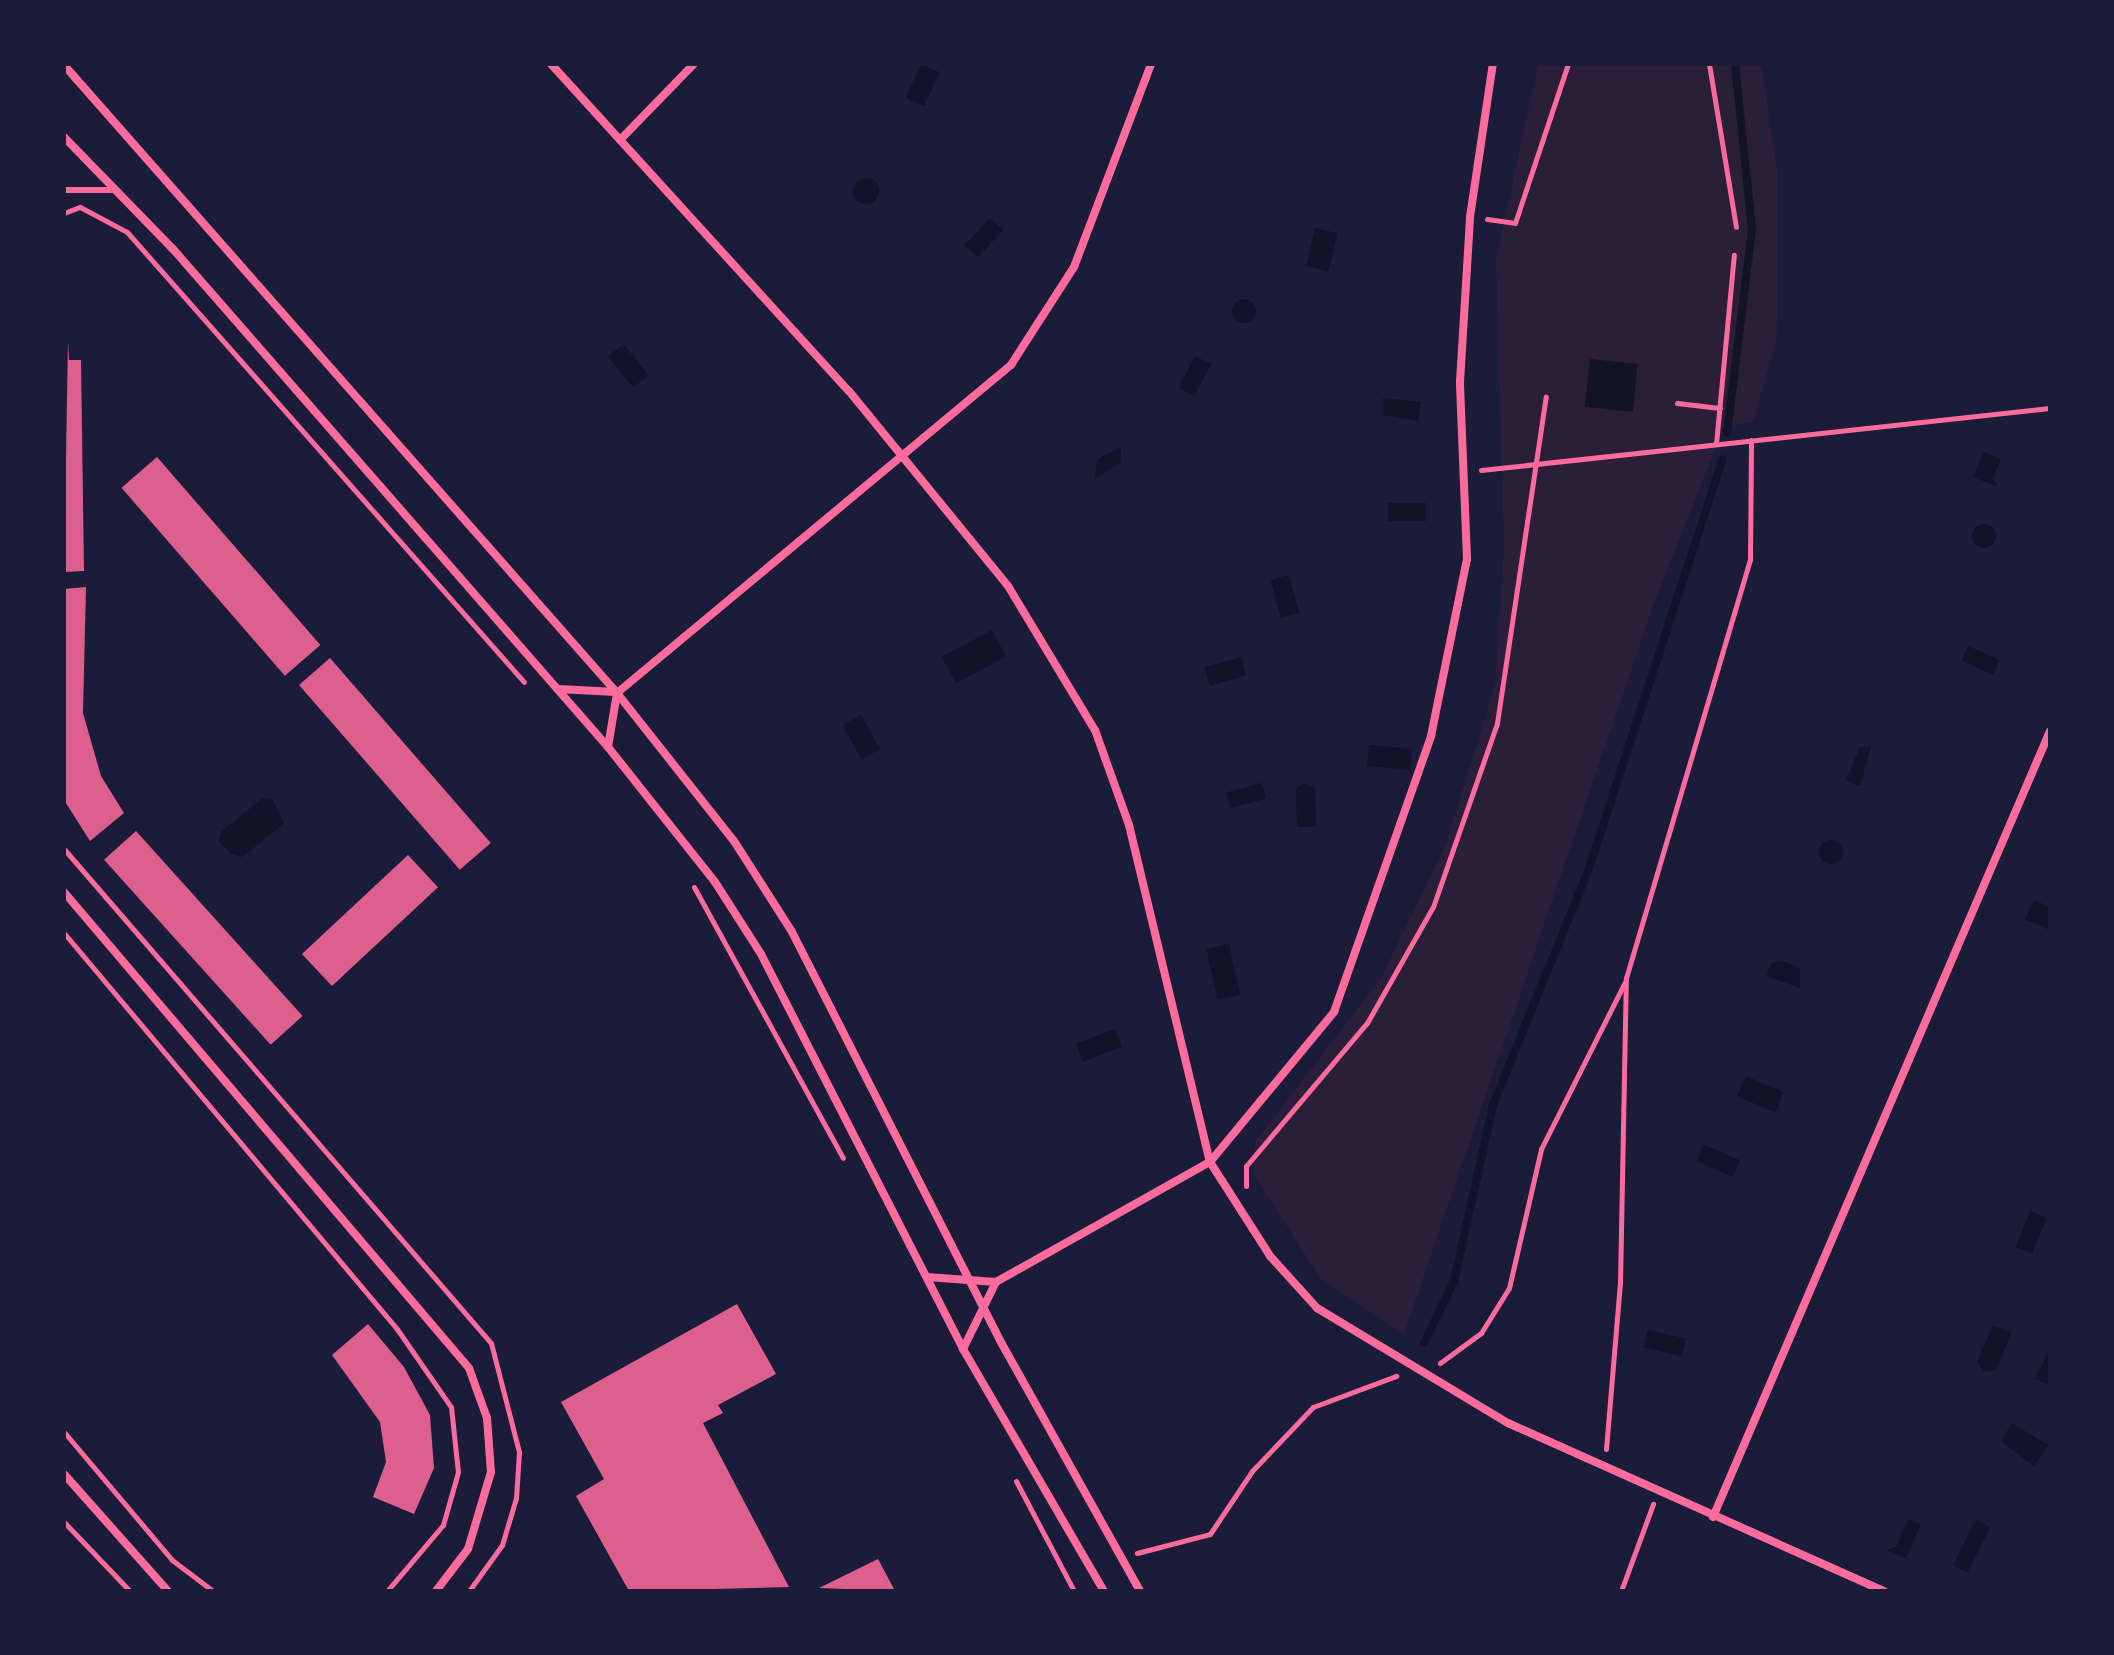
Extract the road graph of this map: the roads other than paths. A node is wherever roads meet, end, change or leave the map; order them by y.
1 (551, 64) edge
2 (694, 64) edge
3 (1151, 64) edge
4 (1493, 64) edge
5 (64, 65) edge
6 (64, 137) edge
7 (620, 140) junction
8 (64, 190) edge
9 (112, 190) junction
10 (903, 458) junction
11 (557, 689) junction
12 (617, 693) junction
13 (2050, 731) edge
14 (608, 747) junction
15 (64, 892) edge
16 (1210, 1162) junction
17 (927, 1277) junction
18 (996, 1282) junction
19 (973, 1284) junction
20 (983, 1304) junction
21 (963, 1349) junction
22 (64, 1474) edge
23 (77, 1489) junction
24 (64, 1490) edge
25 (1713, 1517) junction
26 (168, 1591) edge
27 (436, 1591) edge
28 (1104, 1591) edge
29 (1140, 1591) edge
30 (1884, 1591) edge

1 - 7 street
2 - 7 street
3 - 10 street
4 - 16 street
5 - 12 street
6 - 9 street
7 - 10 street
8 - 9 lane
9 - 11 street
10 - 12 street
10 - 16 street
11 - 12 street
11 - 14 street
12 - 14 street
12 - 19 street
13 - 25 street
14 - 17 street
15 - 27 street
16 - 18 street
16 - 25 street
17 - 19 street
17 - 21 street
18 - 19 street
18 - 20 street
19 - 20 street
20 - 21 street
20 - 29 street
21 - 28 street
22 - 23 street
23 - 24 street
23 - 26 street
25 - 30 street

